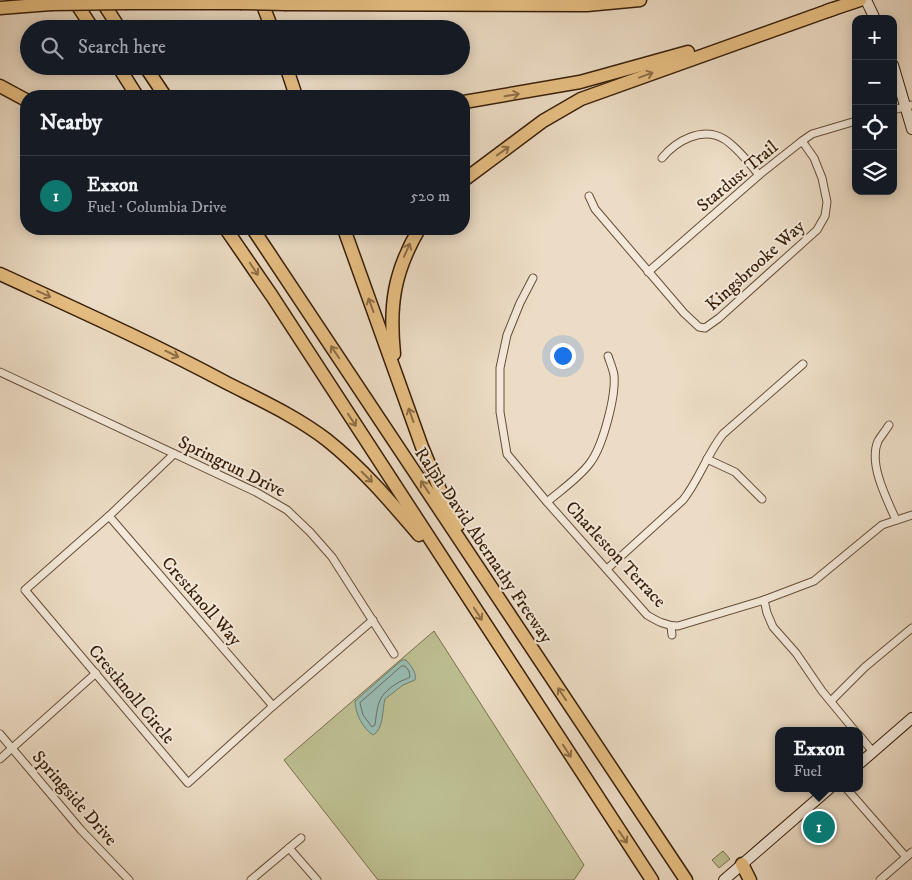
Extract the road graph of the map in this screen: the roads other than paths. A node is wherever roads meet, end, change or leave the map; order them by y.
1 (74, 0) edge
2 (101, 0) edge
3 (261, 0) edge
4 (640, 0) edge
5 (860, 0) edge
6 (866, 0) edge
7 (0, 8) edge
8 (833, 9) junction
9 (873, 15) edge
10 (87, 20) edge
11 (114, 20) edge
12 (269, 20) edge
13 (124, 75) edge
14 (151, 75) edge
15 (289, 75) edge
16 (897, 76) edge
17 (0, 86) edge
18 (133, 90) edge
19 (161, 90) edge
20 (294, 90) edge
21 (20, 97) edge
22 (470, 101) edge
23 (908, 106) edge
24 (852, 122) edge
25 (912, 129) edge
26 (802, 141) junction
27 (662, 158) dead end
28 (759, 175) junction
29 (470, 176) edge
30 (589, 196) dead end
31 (230, 235) edge
32 (257, 235) edge
33 (346, 235) edge
34 (415, 235) edge
35 (648, 272) junction
36 (0, 274) edge
37 (533, 278) dead end
38 (608, 356) dead end
39 (803, 364) dead end
40 (0, 372) edge
41 (400, 384) junction
42 (889, 425) dead end
43 (174, 454) junction
44 (707, 459) junction
45 (762, 499) dead end
46 (547, 502) junction
47 (912, 515) edge
48 (109, 516) junction
49 (896, 520) junction
50 (607, 569) junction
51 (452, 574) junction
52 (764, 600) junction
53 (373, 620) junction
54 (671, 626) junction
55 (912, 628) edge
56 (672, 635) dead end
57 (394, 654) dead end
58 (96, 673) junction
59 (549, 674) junction
60 (831, 701) junction
61 (274, 706) junction
62 (912, 718) edge
63 (852, 727) edge
64 (0, 734) edge
65 (863, 740) edge
66 (12, 748) junction
67 (873, 752) junction
68 (0, 759) edge
69 (863, 761) edge
70 (825, 792) edge
71 (849, 792) edge
72 (301, 838) dead end
73 (288, 848) junction
74 (912, 852) edge
75 (906, 857) junction
76 (742, 864) junction
77 (129, 880) edge
78 (251, 880) edge
79 (317, 880) edge
80 (652, 880) edge
81 (686, 880) edge
82 (724, 880) edge
83 (750, 880) edge
84 (880, 880) edge

1 - 10 highway
2 - 11 highway
3 - 12 highway
4 - 7 highway, bridge
5 - 8 highway
6 - 9 main road
22 -> 8 highway
29 -> 8 highway
13 - 18 highway
14 - 19 highway
15 - 20 highway
16 - 23 main road
17 - 21 highway
23 - 25 main road
24 - 26 street, Stardust Trail
26 - 28 street, Stardust Trail
26 - 35 street, Kingsbrooke Way
27 - 28 street
28 - 35 street, Stardust Trail
30 - 35 street, Kingsbrooke Way
31 -> 51 highway
59 -> 32 highway, Ralph David Abernathy Freeway
41 -> 33 highway
41 -> 34 highway
36 -> 51 highway
37 - 46 street, Charleston Terrace
38 - 46 street
39 - 44 street
40 - 43 street, Springrun Drive
59 -> 41 highway
42 - 49 street
43 - 48 street, Crestknoll Circle
43 - 53 street, Springrun Drive
44 - 45 street
44 - 50 street
46 - 50 street, Charleston Terrace
47 - 49 street, Charleston Terrace
48 - 58 street, Crestknoll Circle
48 - 61 street, Crestknoll Way
49 - 52 street, Charleston Terrace
50 - 54 street, Charleston Terrace
51 -> 80 highway
52 - 54 street, Charleston Terrace
52 - 60 street
53 - 57 street, Springrun Drive
53 - 61 street, Crestknoll Circle
54 - 56 street
55 - 60 street
58 - 61 street, Crestknoll Circle
58 - 66 street
81 -> 59 highway, Ralph David Abernathy Freeway
60 - 63 street
62 - 67 main road
64 - 66 street, Springside Drive
65 - 67 street
66 - 68 street
66 - 77 street, Springside Drive
67 - 69 main road
70 - 76 main road
71 - 75 street
72 - 73 street
73 - 78 street
73 - 79 street
74 - 75 street
75 - 84 street
76 - 82 main road
76 - 83 highway

